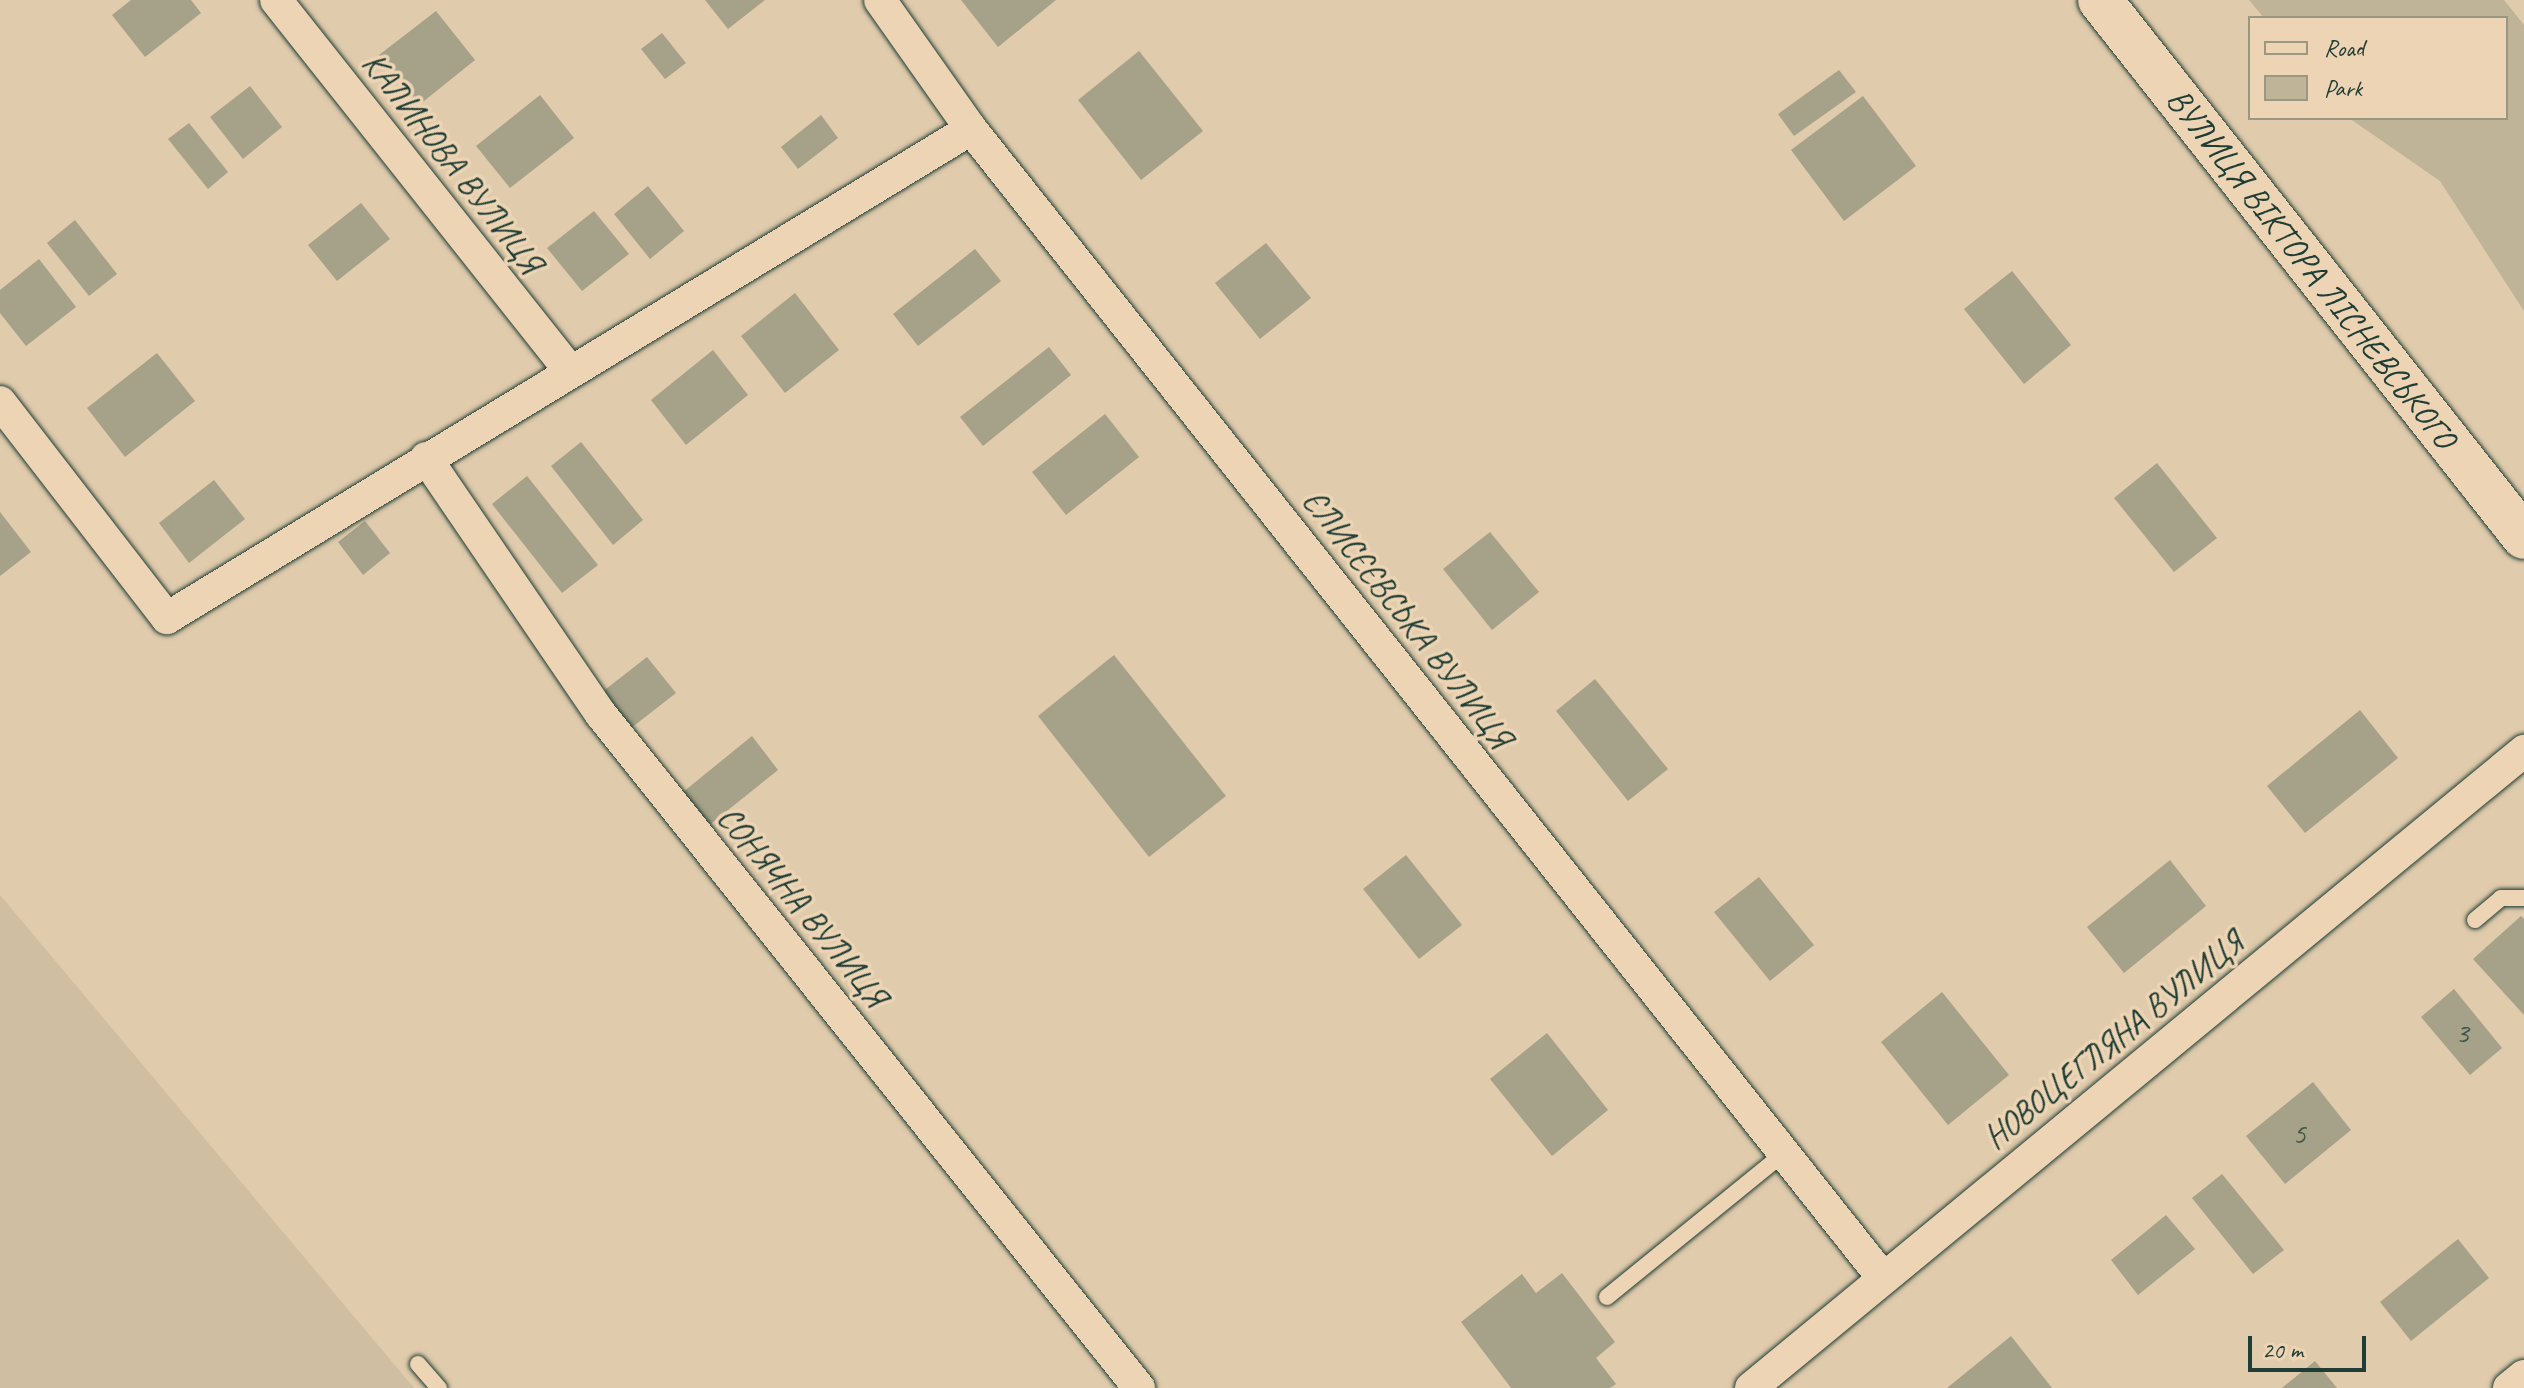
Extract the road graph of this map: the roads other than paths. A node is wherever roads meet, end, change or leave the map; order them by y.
1 (276, 0) edge
2 (880, 0) edge
3 (2100, 0) edge
4 (971, 129) junction
5 (570, 371) junction
6 (0, 402) edge
7 (426, 458) junction
8 (2524, 537) edge
9 (2524, 751) edge
10 (2524, 898) edge
11 (2475, 920) dead end
12 (1784, 1153) junction
13 (1883, 1278) junction
14 (1607, 1297) dead end
15 (418, 1364) dead end
16 (2524, 1376) edge
17 (439, 1388) edge
18 (1139, 1388) edge
19 (1751, 1388) edge
20 (2509, 1388) edge

1 - 5 street, КАЛИНОВА ВУЛИЦЯ
2 - 4 street, ЄЛИСЄЄВСЬКА ВУЛИЦЯ
3 - 8 street, ВУЛИЦЯ ВІКТОРА ЛІСНЕВСЬКОГО
4 - 5 street
4 - 12 street, ЄЛИСЄЄВСЬКА ВУЛИЦЯ
5 - 7 street
6 - 7 street
7 - 18 street, СОНЯЧНА ВУЛИЦЯ
9 - 13 street, НОВОЦЕГЛЯНА ВУЛИЦЯ
10 - 11 lane
12 - 13 street, ЄЛИСЄЄВСЬКА ВУЛИЦЯ
12 - 14 lane
13 - 19 street, НОВОЦЕГЛЯНА ВУЛИЦЯ
15 - 17 lane
16 - 20 street

